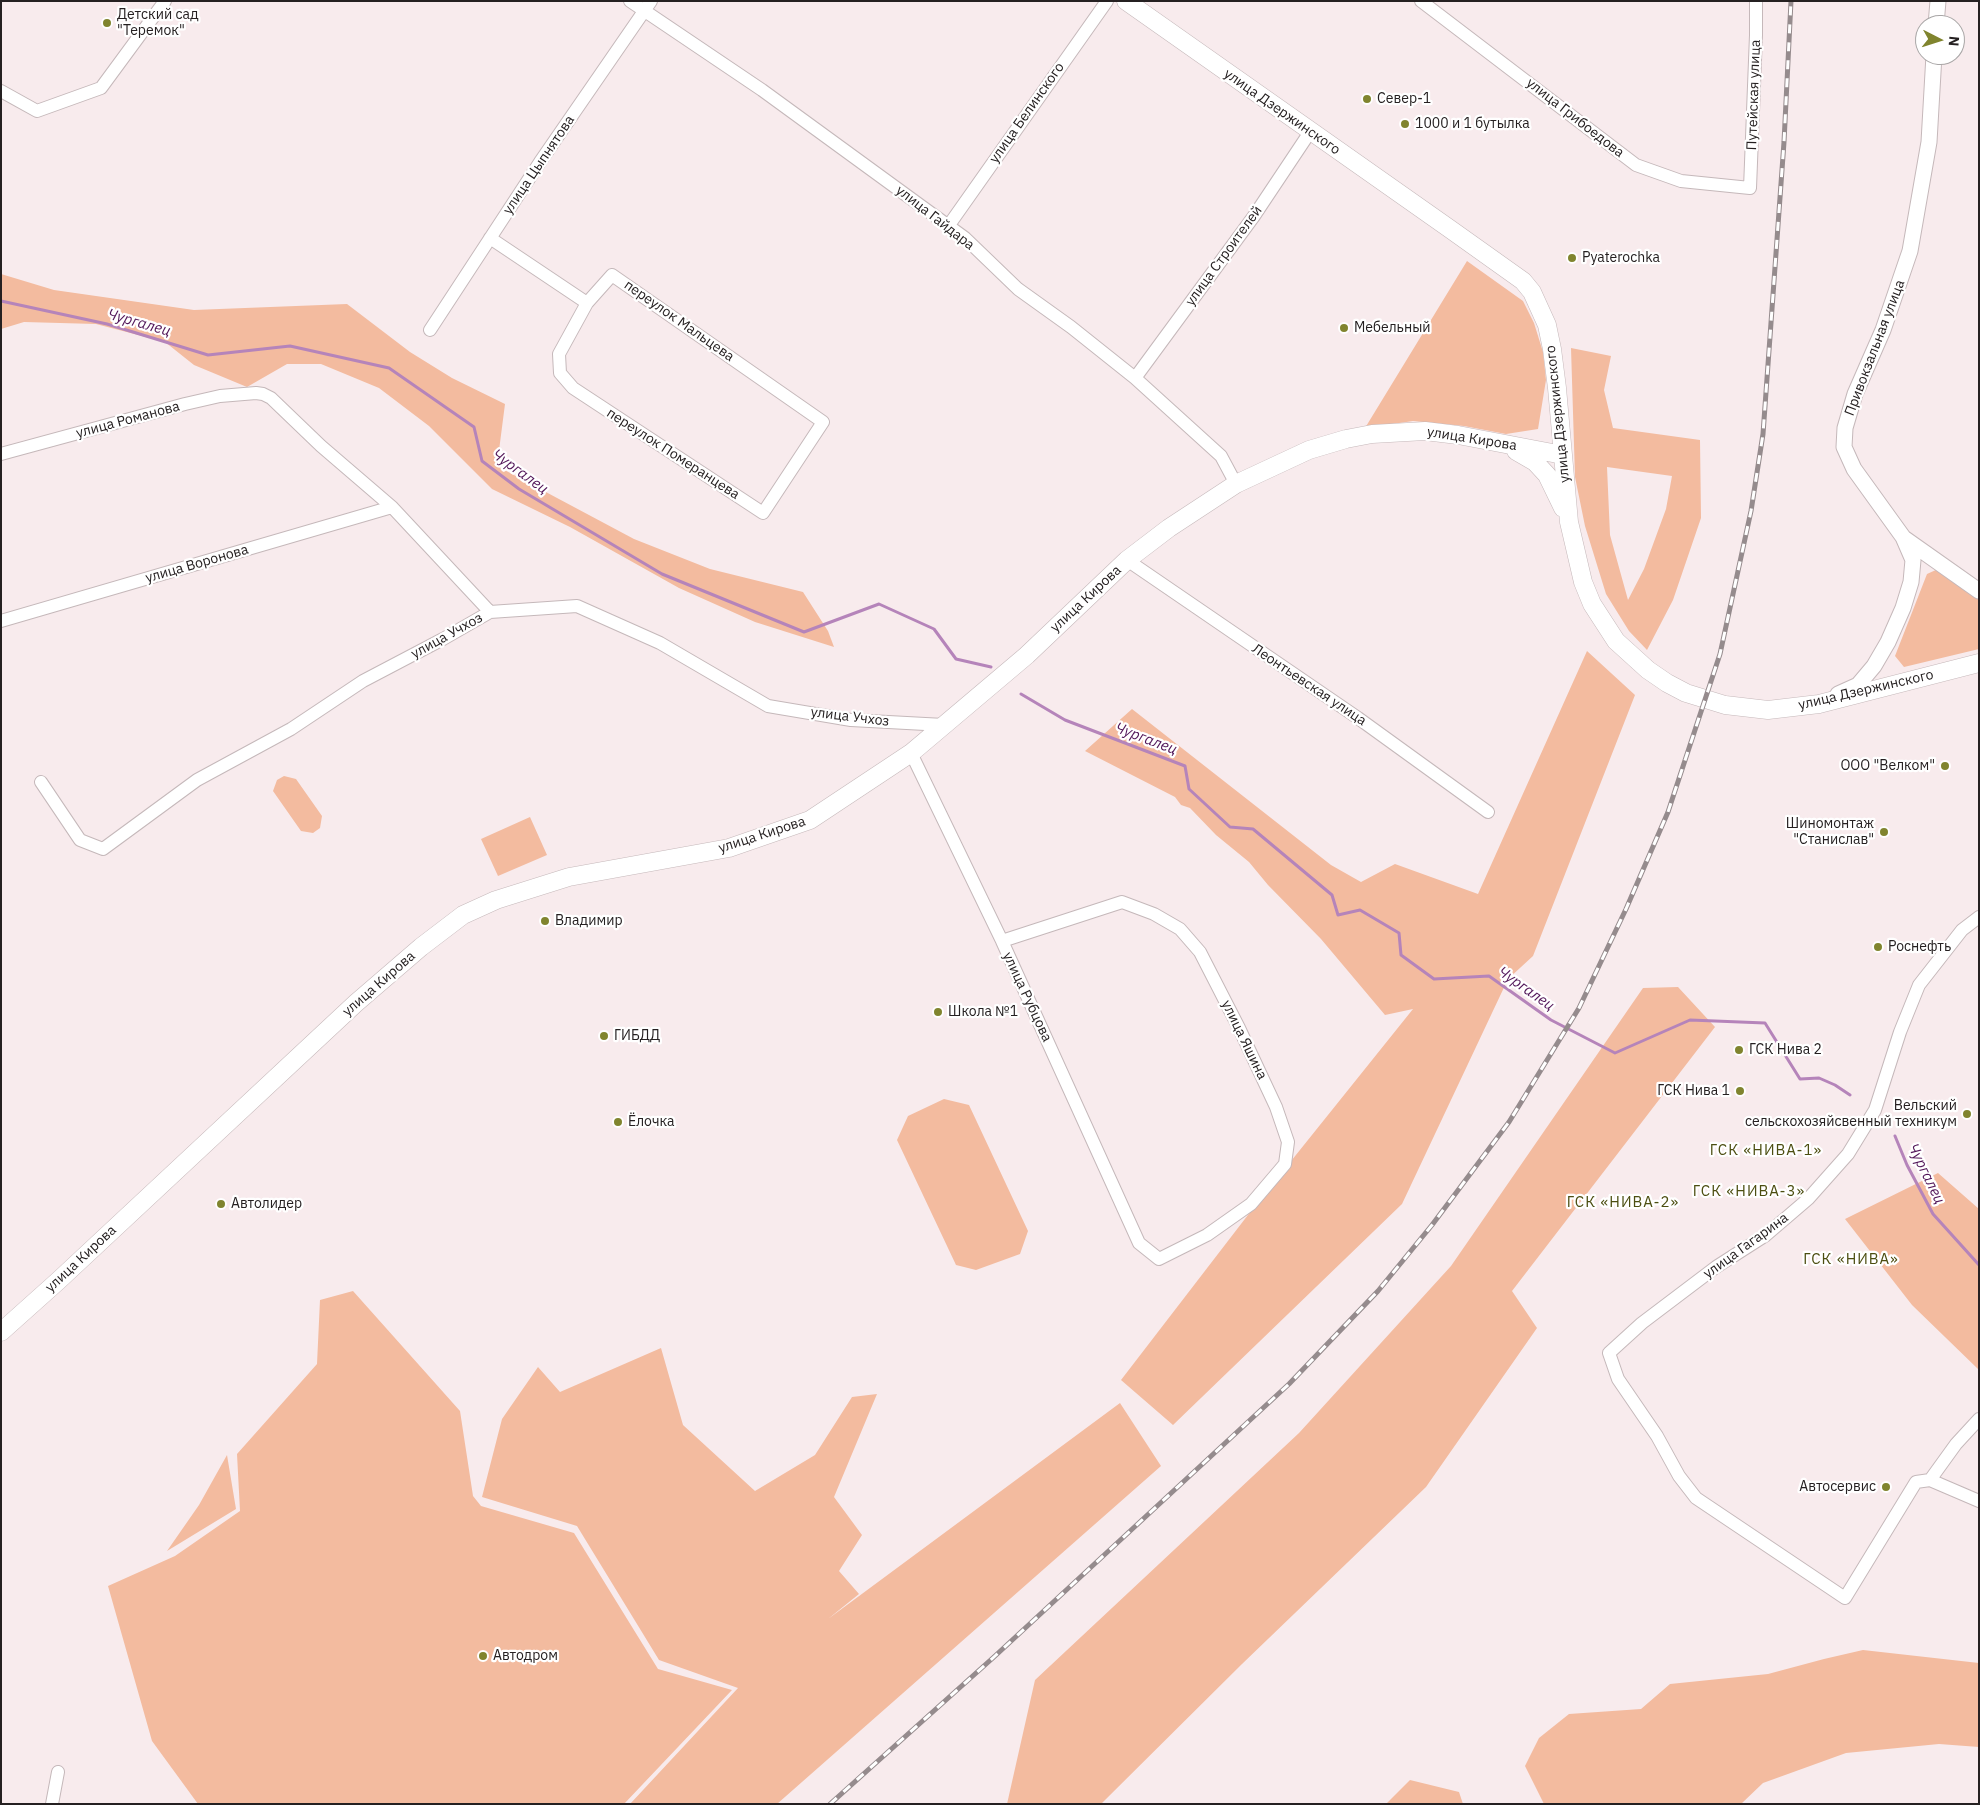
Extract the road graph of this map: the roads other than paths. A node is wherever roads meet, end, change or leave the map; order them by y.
1 (165, 1) edge
2 (630, 1) edge
3 (1107, 1) edge
4 (1126, 1) edge
5 (1421, 1) edge
6 (1756, 1) edge
7 (1938, 1) edge
8 (648, 6) edge
9 (1937, 15) edge
10 (1933, 65) edge
11 (1, 91) edge
12 (1310, 132) junction
13 (1750, 188) joint
14 (949, 226) junction
15 (490, 238) junction
16 (586, 304) junction
17 (430, 330) dead end
18 (1135, 378) junction
19 (1560, 417) junction
20 (823, 422) joint
21 (1494, 442) junction
22 (1526, 448) junction
23 (1, 454) edge
24 (1564, 455) junction
25 (1236, 484) junction
26 (392, 507) junction
27 (1569, 522) junction
28 (1903, 537) junction
29 (1127, 560) junction
30 (1979, 591) edge
31 (490, 612) junction
32 (1, 621) edge
33 (1979, 663) edge
34 (1819, 704) junction
35 (944, 725) junction
36 (911, 753) junction
37 (42, 782) dead end
38 (1488, 812) dead end
39 (1979, 917) edge
40 (1002, 941) junction
41 (1139, 1242) joint
42 (1, 1332) edge
43 (1979, 1419) edge
44 (1930, 1480) junction
45 (1979, 1501) edge
46 (58, 1772) dead end
47 (52, 1804) edge

1 - 11 street
2 - 8 street, улица Гайдара
3 - 14 street, улица Белинского
4 - 12 main road, улица Дзержинского
5 - 13 street, улица Грибоедова
6 - 13 street, Путейская улица
7 - 9 street
8 - 14 street, улица Гайдара
8 - 15 street, улица Цыпнятова
10 - 28 street, Привокзальная улица
12 - 18 street, улица Строителей
12 - 19 main road, улица Дзержинского
14 - 18 street, улица Гайдара
15 - 16 street
15 - 17 street, улица Цыпнятова
16 - 20 street, переулок Мальцева
16 - 20 street, переулок Померанцева
18 - 25 street, улица Гайдара
19 - 22 main road
19 - 24 main road, улица Дзержинского
21 - 22 main road, улица Кирова
21 - 25 main road, улица Кирова
21 - 27 main road
22 - 24 main road, улица Кирова
23 - 26 street, улица Романова
24 - 27 main road, улица Дзержинского
25 - 29 main road, улица Кирова
26 - 31 street
26 - 32 street, улица Воронова
27 - 34 main road, улица Дзержинского
28 - 30 street
28 - 34 street, Привокзальная улица
29 - 35 main road, улица Кирова
29 - 38 street, Леонтьевская улица
31 - 35 street, улица Учхоз
31 - 37 street, улица Учхоз
33 - 34 main road, улица Дзержинского
35 - 36 main road, улица Кирова
36 - 40 street, улица Рубцова
36 - 42 main road, улица Кирова
39 - 44 street, улица Гагарина
40 - 41 street, улица Рубцова
40 - 41 street, улица Яшина
43 - 44 street
44 - 45 street
46 - 47 street

